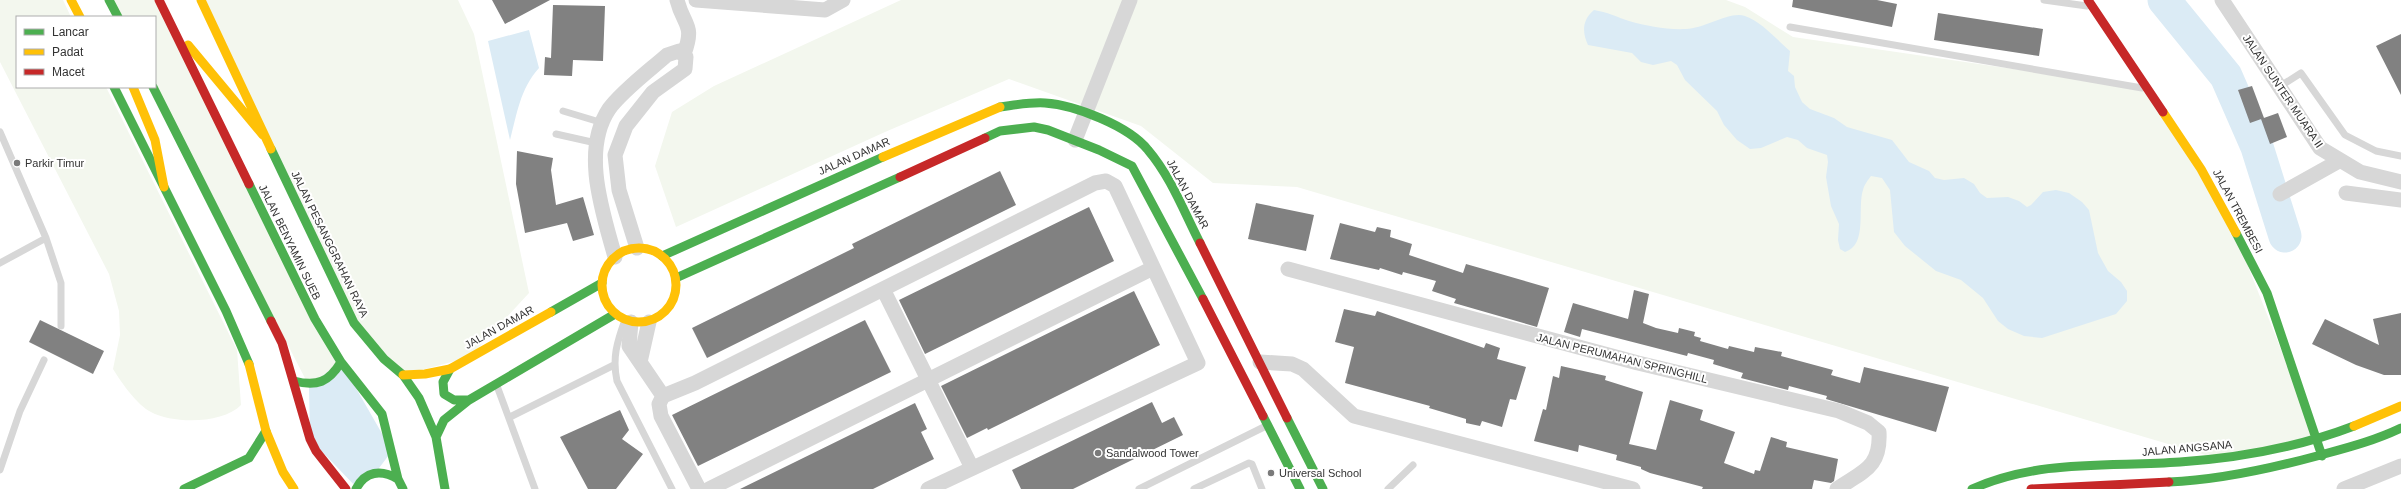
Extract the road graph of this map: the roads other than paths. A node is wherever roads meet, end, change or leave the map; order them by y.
1 (71, 0) edge
2 (108, 0) edge
3 (159, 0) edge
4 (201, 0) edge
5 (677, 0) edge
6 (696, 0) edge
7 (843, 0) edge
8 (1130, 0) edge
9 (2044, 0) edge
10 (2222, 0) edge
11 (2090, 3) edge
12 (79, 16) edge
13 (111, 16) edge
14 (117, 16) edge
15 (1790, 27) dead end
16 (172, 28) junction
17 (684, 54) junction
18 (2279, 87) junction
19 (114, 88) edge
20 (133, 88) edge
21 (154, 88) edge
22 (2150, 89) junction
23 (563, 110) dead end
24 (1086, 115) junction
25 (603, 124) junction
26 (0, 132) edge
27 (556, 134) dead end
28 (263, 135) junction
29 (1075, 140) junction
30 (596, 142) junction
31 (2401, 156) edge
32 (2339, 162) junction
33 (2401, 182) edge
34 (164, 187) junction
35 (2346, 193) dead end
36 (2280, 194) dead end
37 (2401, 200) edge
38 (46, 238) junction
39 (637, 248) junction
40 (662, 256) junction
41 (615, 257) junction
42 (0, 263) edge
43 (1153, 268) junction
44 (1288, 269) dead end
45 (676, 278) junction
46 (602, 283) junction
47 (883, 289) junction
48 (615, 314) junction
49 (628, 321) junction
50 (649, 322) junction
51 (61, 326) dead end
52 (1240, 346) junction
53 (44, 360) dead end
54 (341, 362) junction
55 (640, 362) junction
56 (1260, 362) junction
57 (614, 364) junction
58 (450, 369) junction
59 (403, 375) junction
60 (928, 380) junction
61 (294, 381) junction
62 (496, 384) junction
63 (663, 396) junction
64 (469, 400) junction
65 (2401, 406) edge
66 (510, 417) junction
67 (1272, 417) junction
68 (2401, 428) edge
69 (266, 431) junction
70 (436, 437) junction
71 (2316, 438) junction
72 (2322, 456) junction
73 (1414, 464) dead end
74 (2401, 466) edge
75 (972, 468) junction
76 (0, 470) edge
77 (398, 479) junction
78 (2197, 485) edge
79 (669, 488) edge
80 (184, 489) edge
81 (294, 489) edge
82 (346, 489) edge
83 (356, 489) edge
84 (403, 489) edge
85 (445, 489) edge
86 (535, 489) edge
87 (699, 489) edge
88 (709, 489) edge
89 (928, 489) edge
90 (1139, 489) edge
91 (1194, 489) edge
92 (1262, 489) edge
93 (1300, 489) edge
94 (1323, 489) edge
95 (1388, 489) edge
96 (1633, 489) edge
97 (1837, 489) edge
98 (1972, 489) edge
99 (2031, 489) edge
100 (2344, 489) edge

1 - 12 street
2 - 13 street
2 - 14 street
3 - 16 street, JALAN BENYAMIN SUEB
4 - 28 street, JALAN PESANGGRAHAN RAYA
5 - 17 street
6 - 7 street
8 - 24 street
9 - 11 lane
10 - 18 street, JALAN SUNTER MUARA II
11 - 22 street, JALAN TREMBESI
15 - 22 lane
16 - 28 street
16 - 54 street, JALAN BENYAMIN SUEB
17 - 25 street
17 - 39 street
18 - 31 lane
18 - 32 street, JALAN SUNTER MUARA II
19 - 34 street
20 - 34 street
21 - 61 street
22 - 71 street, JALAN TREMBESI
23 - 25 lane
24 - 29 street
24 - 40 street, JALAN DAMAR
24 - 52 street, JALAN DAMAR
25 - 30 street
26 - 38 lane
27 - 30 lane
28 - 59 street, JALAN PESANGGRAHAN RAYA
29 - 45 street, JALAN DAMAR
29 - 52 street, JALAN DAMAR
30 - 41 street
32 - 33 street, JALAN SUNTER MUARA II
32 - 36 street
34 - 69 street
35 - 37 street
38 - 42 lane
38 - 51 lane
39 - 40 street
39 - 41 street
40 - 45 street
41 - 46 street
43 - 47 street
43 - 60 street
43 - 75 street
44 - 97 street, JALAN PERUMAHAN SPRINGHILL
45 - 50 street
46 - 48 street
46 - 58 street, JALAN DAMAR
47 - 60 street
47 - 63 street
48 - 49 street
48 - 62 street
49 - 50 street
49 - 55 street
49 - 57 lane
50 - 55 street
52 - 56 street, JALAN DAMAR
52 - 67 street, JALAN DAMAR
53 - 76 lane
54 - 61 street
54 - 77 street, JALAN BENYAMIN SUEB
55 - 63 street
56 - 67 street, JALAN DAMAR
56 - 96 street
57 - 66 lane
57 - 79 lane
58 - 59 street, JALAN DAMAR
58 - 64 street
59 - 70 street, JALAN PESANGGRAHAN RAYA
60 - 75 street
60 - 88 street
61 - 82 street
62 - 64 street
62 - 66 lane
63 - 87 street
64 - 70 street
65 - 71 street, JALAN ANGSANA
66 - 86 lane
67 - 90 lane
67 - 93 street, JALAN DAMAR
67 - 94 street, JALAN DAMAR
68 - 72 street
69 - 80 street
69 - 81 street
70 - 85 street, JALAN PESANGGRAHAN RAYA
71 - 72 street, JALAN TREMBESI
71 - 98 street, JALAN ANGSANA
72 - 78 street
73 - 95 lane
74 - 100 street
75 - 89 street
77 - 83 street
77 - 84 street, JALAN BENYAMIN SUEB
78 - 99 street
91 - 92 lane

